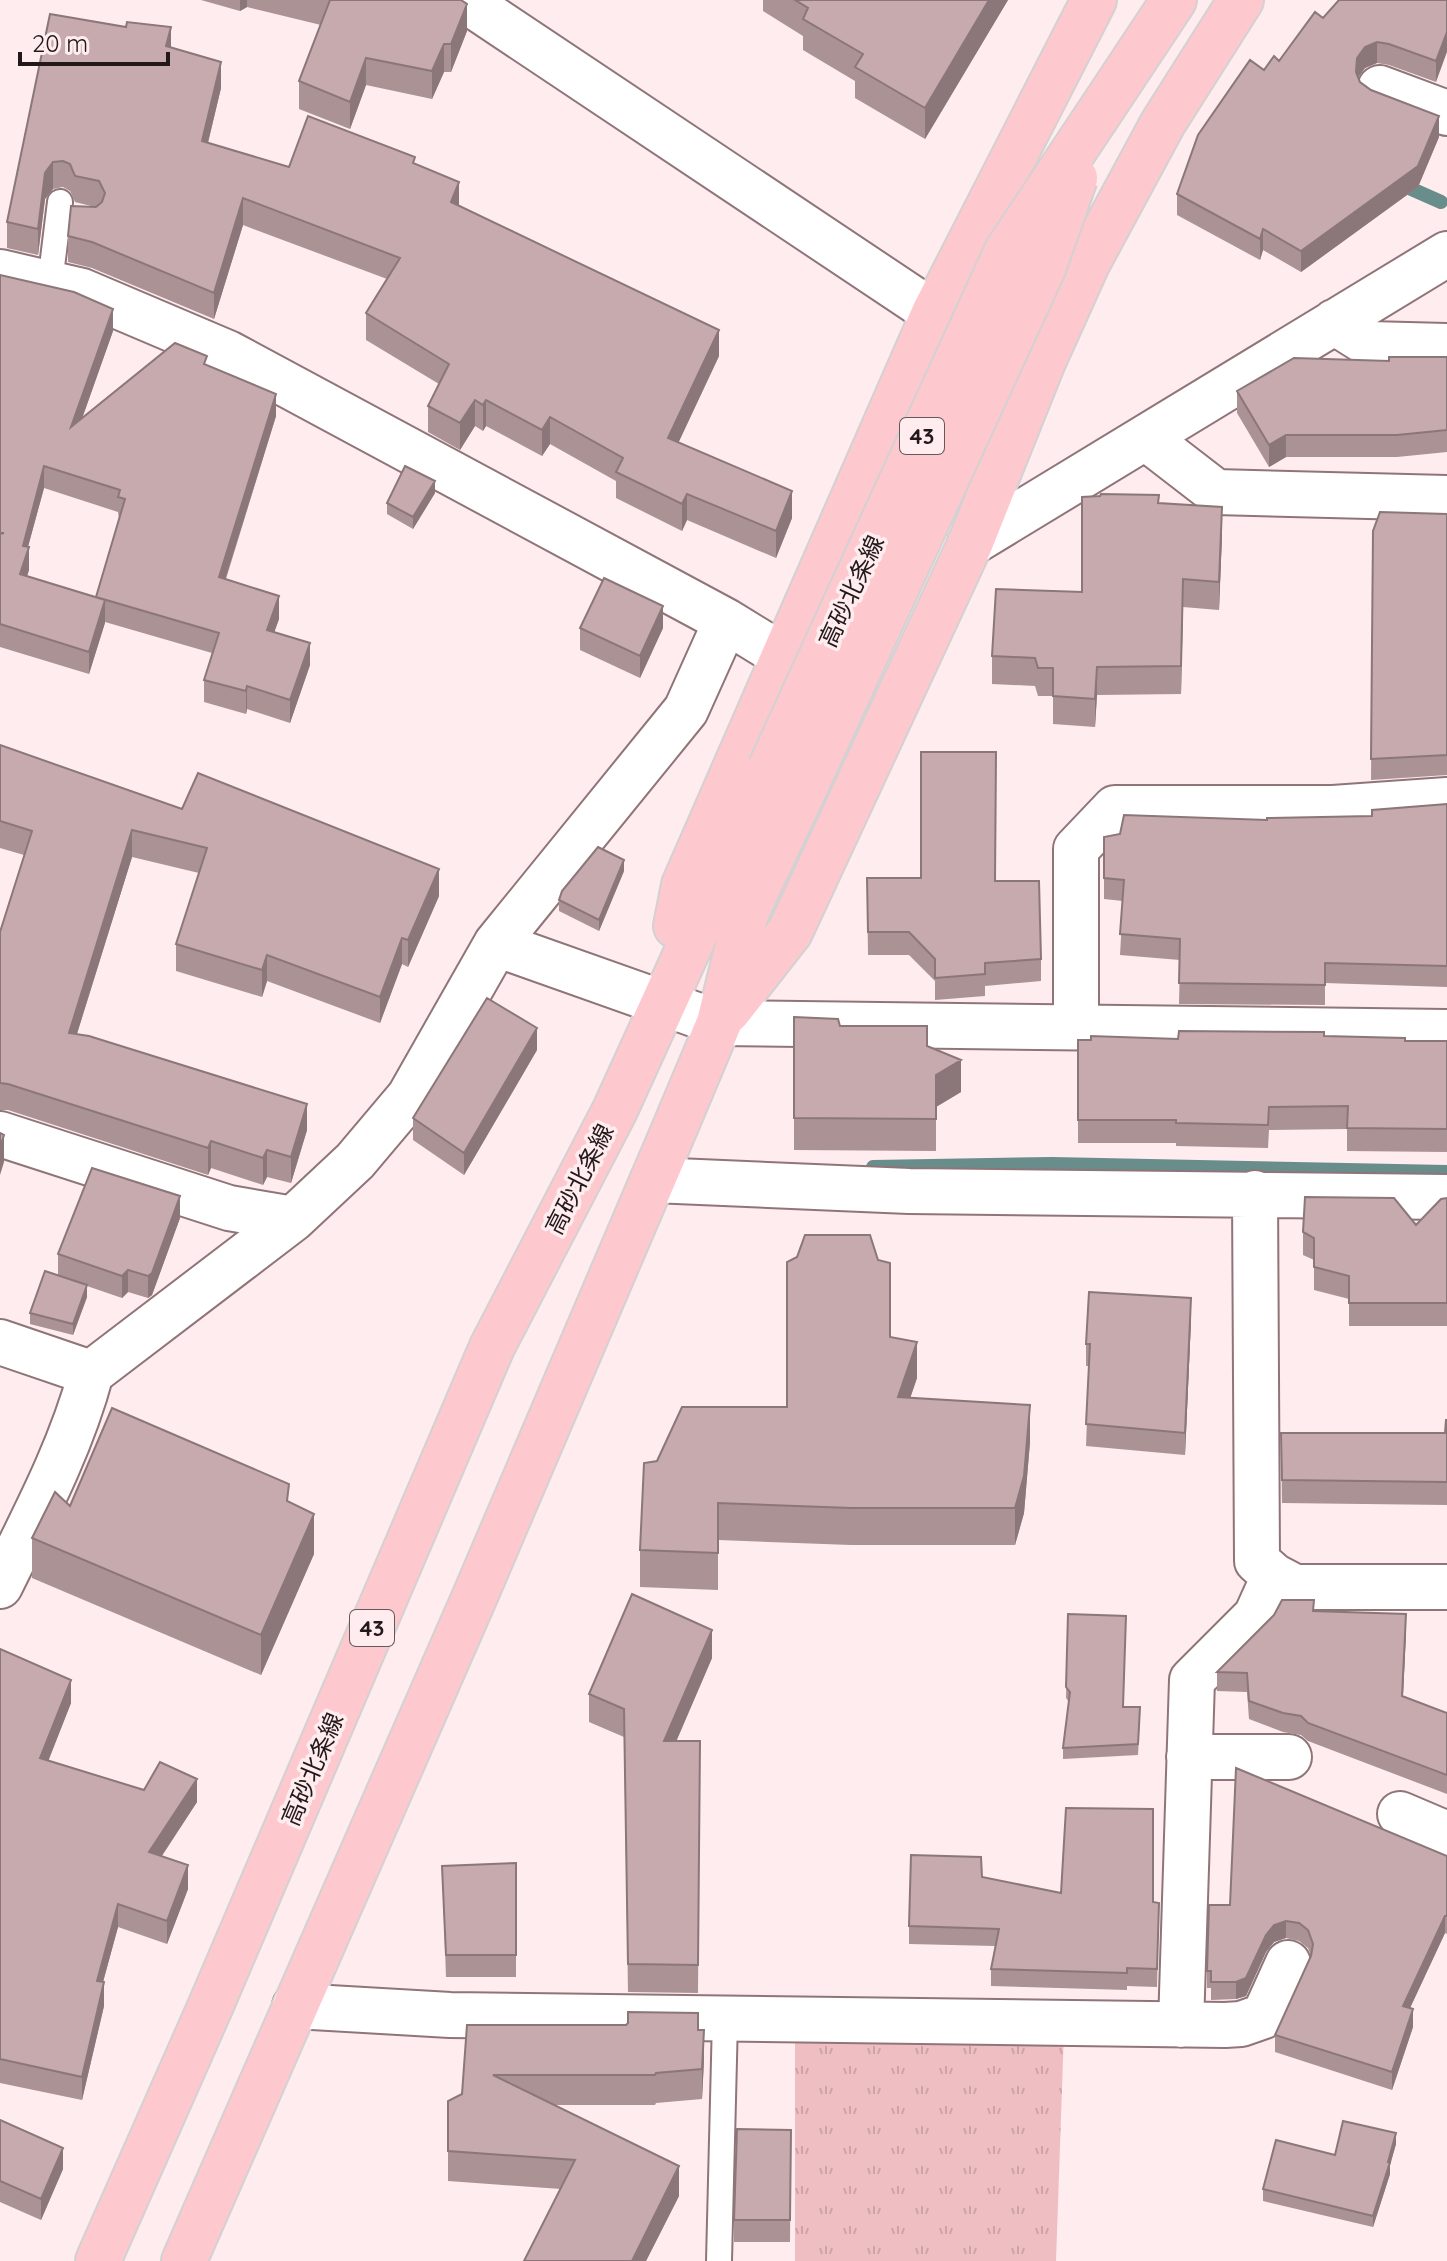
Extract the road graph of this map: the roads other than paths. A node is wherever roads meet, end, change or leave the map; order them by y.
1 (465, 0) edge
2 (1094, 0) edge
3 (1174, 0) edge
4 (1241, 0) edge
5 (1380, 88) dead end
6 (1447, 113) edge
7 (65, 212) dead end
8 (1447, 254) edge
9 (0, 272) edge
10 (50, 283) junction
11 (934, 313) junction
12 (1334, 322) junction
13 (1447, 346) edge
14 (1042, 364) junction
15 (1146, 438) junction
16 (1447, 498) edge
17 (970, 544) junction
18 (726, 621) junction
19 (783, 656) junction
20 (788, 777) junction
21 (1447, 800) edge
22 (496, 944) junction
23 (662, 1004) junction
24 (719, 1023) junction
25 (1076, 1027) junction
26 (1447, 1032) edge
27 (0, 1134) edge
28 (653, 1180) junction
29 (1255, 1193) junction
30 (1447, 1197) edge
31 (293, 1219) junction
32 (0, 1342) edge
33 (91, 1373) junction
34 (1274, 1576) junction
35 (0, 1586) edge
36 (1447, 1587) edge
37 (1189, 1757) junction
38 (1289, 1757) dead end
39 (1400, 1814) dead end
40 (1447, 1834) edge
41 (1288, 1963) dead end
42 (295, 2006) junction
43 (725, 2019) junction
44 (1181, 2025) junction
45 (98, 2261) edge
46 (184, 2261) edge
47 (719, 2261) edge

1 - 11 street
2 - 11 main road
3 - 20 main road, 高砂北条線 / 43, bridge
4 - 14 main road
5 - 6 street
7 - 10 lane
8 - 12 street
9 - 10 street
10 - 18 street
11 - 14 street
11 - 19 main road
12 - 13 street
12 - 15 street
14 - 17 main road
15 - 16 street
15 - 17 street
17 - 24 main road
18 - 19 street
18 - 22 street
19 - 23 main road
20 - 23 main road, 高砂北条線 / 43
20 - 24 main road, 高砂北条線 / 43
21 - 25 street
22 - 23 street
22 - 31 street
23 - 24 street
23 - 45 main road, 高砂北条線 / 43
24 - 25 street
24 - 28 main road, 高砂北条線 / 43
25 - 26 street
27 - 31 street
28 - 29 street
28 - 42 main road, 高砂北条線 / 43
29 - 30 street
29 - 34 street
31 - 33 street
32 - 33 street
33 - 35 street
34 - 36 street
34 - 37 street
37 - 38 street
37 - 44 street
39 - 40 street
41 - 44 street
42 - 43 street
42 - 46 main road, 高砂北条線 / 43
43 - 44 street
43 - 47 lane

